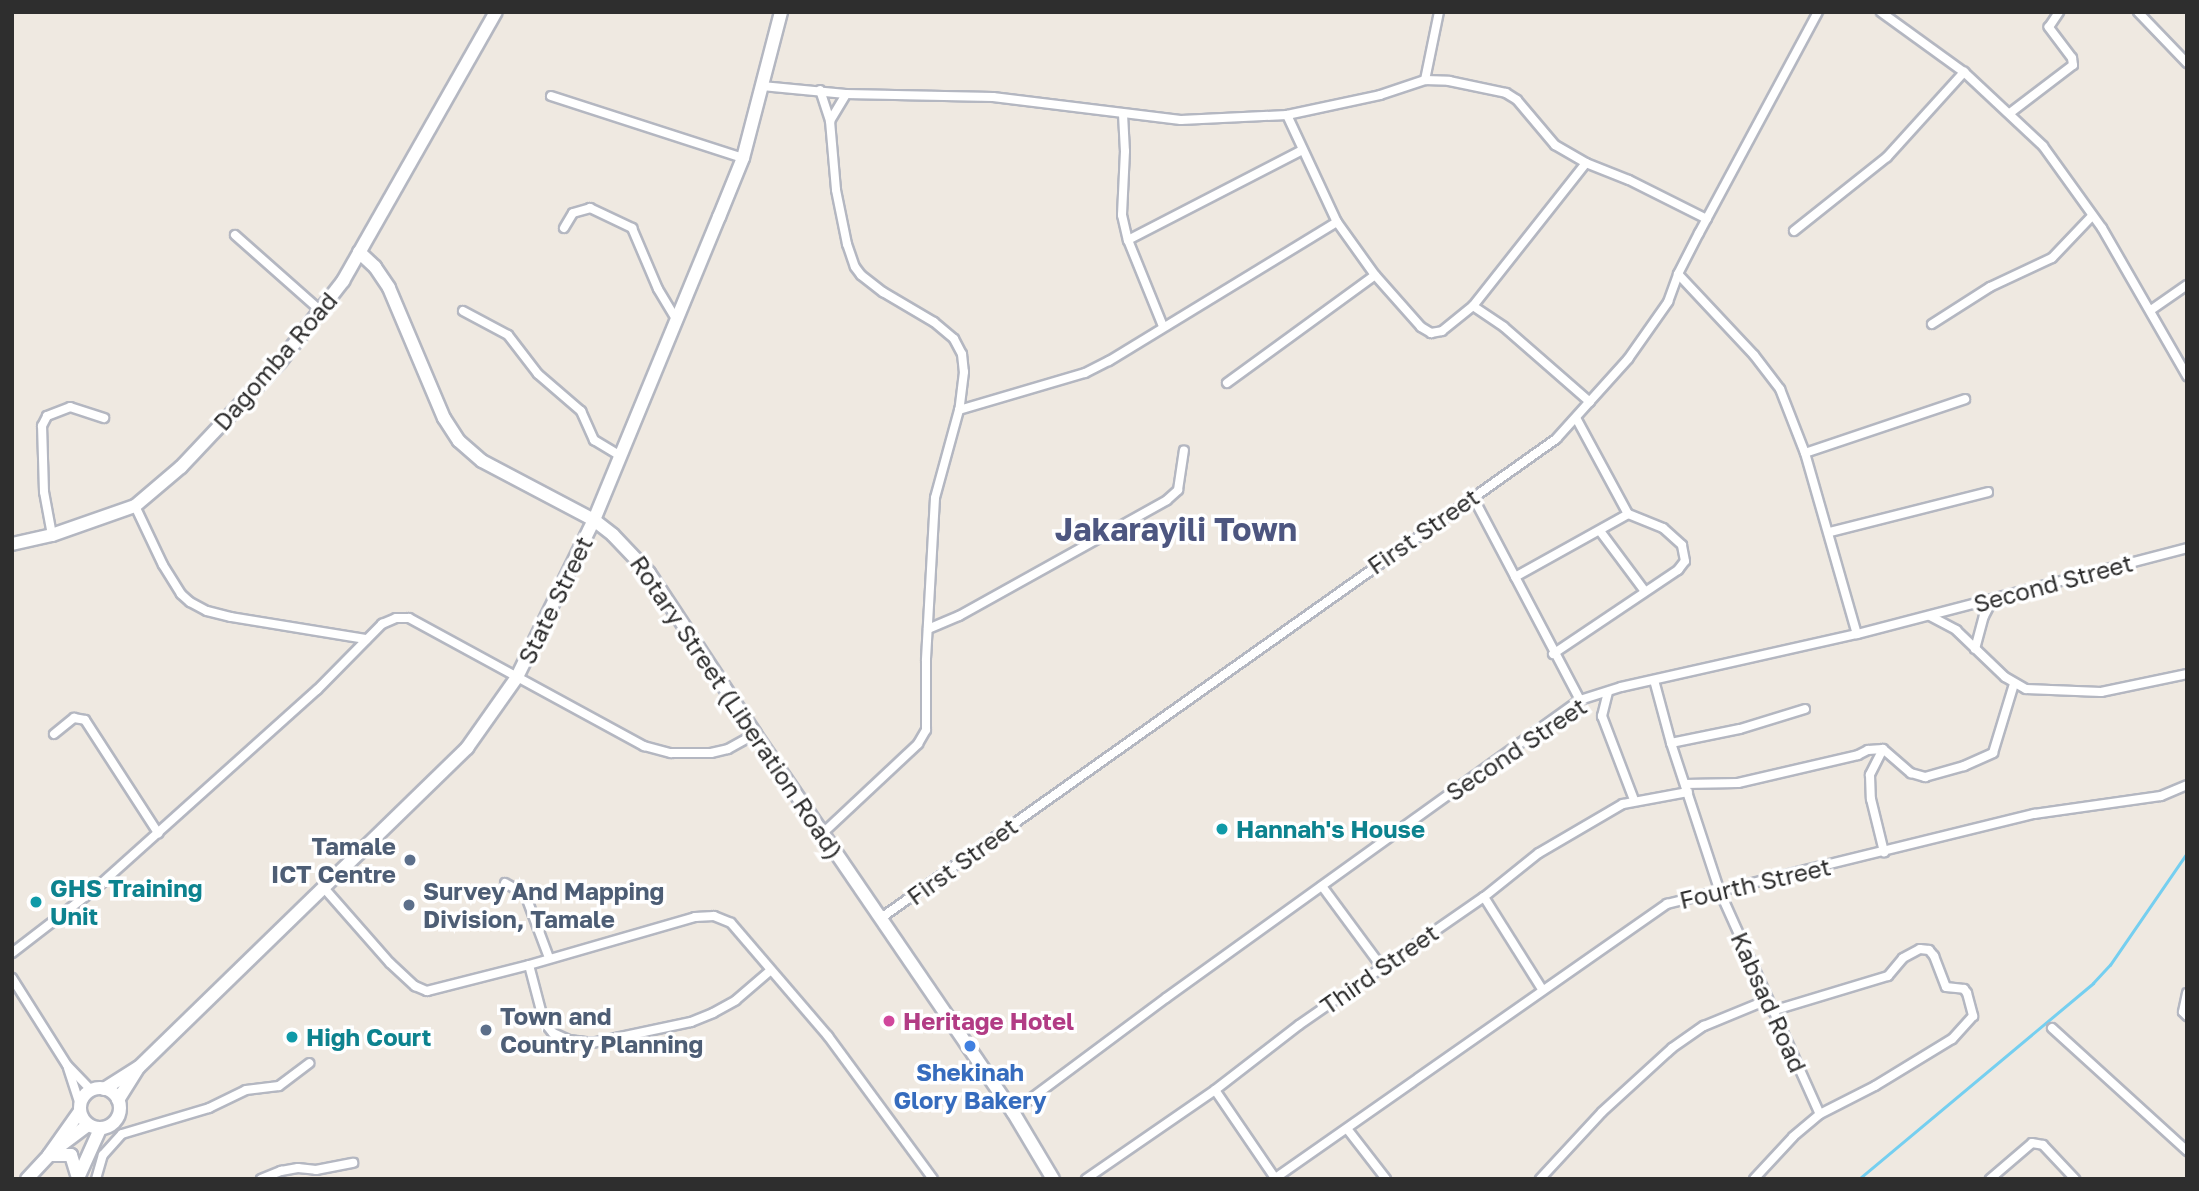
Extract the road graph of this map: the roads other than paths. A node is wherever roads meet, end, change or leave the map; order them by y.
1 (496, 12) edge
2 (781, 12) edge
3 (1438, 12) edge
4 (1818, 12) edge
5 (1881, 12) edge
6 (2059, 12) edge
7 (2138, 12) edge
8 (2187, 64) edge
9 (1964, 72) junction
10 (1425, 80) junction
11 (762, 86) junction
12 (820, 90) junction
13 (846, 94) junction
14 (551, 96) dead end
15 (2010, 113) junction
16 (1123, 114) junction
17 (1287, 115) junction
18 (830, 121) junction
19 (1302, 150) junction
20 (743, 158) junction
21 (1586, 163) junction
22 (2092, 216) junction
23 (1707, 219) junction
24 (1337, 222) junction
25 (564, 228) dead end
26 (1794, 231) dead end
27 (235, 234) dead end
28 (1128, 240) junction
29 (359, 252) junction
30 (1678, 274) junction
31 (1374, 275) junction
32 (2187, 285) edge
33 (1473, 306) junction
34 (2151, 310) junction
35 (321, 311) junction
36 (463, 312) dead end
37 (676, 319) junction
38 (1932, 324) dead end
39 (1163, 326) junction
40 (2187, 376) edge
41 (1227, 383) dead end
42 (1965, 399) dead end
43 (1590, 402) junction
44 (959, 410) junction
45 (104, 418) dead end
46 (1576, 418) junction
47 (1184, 450) dead end
48 (1805, 453) junction
49 (621, 456) junction
50 (1988, 492) dead end
51 (1473, 497) junction
52 (135, 506) junction
53 (1628, 514) junction
54 (594, 520) junction
55 (1600, 531) junction
56 (1830, 532) junction
57 (52, 535) junction
58 (12, 544) edge
59 (2187, 548) edge
60 (1515, 577) junction
61 (1644, 590) junction
62 (1993, 599) junction
63 (1930, 616) junction
64 (928, 629) junction
65 (1857, 634) junction
66 (366, 639) junction
67 (1975, 649) junction
68 (1553, 654) junction
69 (2187, 674) edge
70 (517, 677) junction
71 (1654, 680) junction
72 (2014, 684) junction
73 (1608, 692) junction
74 (1580, 700) junction
75 (1805, 709) dead end
76 (54, 734) dead end
77 (755, 734) junction
78 (1671, 743) junction
79 (1884, 749) junction
80 (2187, 785) edge
81 (1686, 788) junction
82 (1634, 800) junction
83 (158, 833) junction
84 (823, 833) junction
85 (1884, 852) junction
86 (505, 883) dead end
87 (1322, 886) junction
88 (324, 888) junction
89 (1720, 892) junction
90 (1484, 897) junction
91 (881, 918) junction
92 (12, 953) edge
93 (549, 958) junction
94 (529, 965) junction
95 (1381, 966) junction
96 (771, 970) junction
97 (12, 978) edge
98 (1542, 989) junction
99 (2187, 993) edge
100 (1767, 1000) junction
101 (1772, 1011) junction
102 (2187, 1016) edge
103 (2052, 1028) dead end
104 (309, 1063) dead end
105 (67, 1065) junction
106 (139, 1067) junction
107 (97, 1089) junction
108 (1215, 1090) junction
109 (118, 1100) junction
110 (80, 1108) junction
111 (1013, 1112) junction
112 (1820, 1114) junction
113 (93, 1126) junction
114 (1348, 1130) junction
115 (2187, 1151) edge
116 (49, 1155) junction
117 (352, 1163) dead end
118 (27, 1179) edge
119 (78, 1179) edge
120 (96, 1179) edge
121 (261, 1179) edge
122 (933, 1179) edge
123 (1054, 1179) edge
124 (1086, 1179) edge
125 (1274, 1179) edge
126 (1386, 1179) edge
127 (1540, 1179) edge
128 (1754, 1179) edge
129 (1990, 1179) edge
130 (2075, 1179) edge

1 - 29 street, Dagomba Road
2 - 11 street, State Street
3 - 10 street
4 - 23 street, First Street
5 - 9 street
6 - 15 street
7 - 8 street
9 - 15 street
9 - 26 street
10 - 17 street
10 - 21 street
11 - 12 street
11 - 20 street, State Street
12 - 13 street
12 - 18 street
13 - 16 street
13 - 18 street
14 - 20 street
15 - 22 street
16 - 17 street
16 - 28 street
17 - 19 street
18 - 44 street
19 - 24 street
19 - 28 street
20 - 37 street, State Street
21 - 23 street
21 - 33 street
22 - 34 street
22 - 38 street
23 - 30 street, First Street
24 - 31 street
24 - 39 street
25 - 37 street
27 - 35 street
28 - 39 street
29 - 35 street, Dagomba Road
29 - 54 street, Rotary Street (Liberation Road)
30 - 43 street, First Street
30 - 48 street
31 - 33 street
31 - 41 street
32 - 34 street
33 - 43 street
34 - 40 street
35 - 52 street, Dagomba Road
36 - 49 street
37 - 49 street, State Street
39 - 44 street
42 - 48 street
43 - 46 street, First Street
44 - 64 street
45 - 57 street
46 - 51 street, First Street
46 - 53 street
47 - 64 street
48 - 56 street
49 - 54 street, State Street
50 - 56 street
51 - 60 street
51 - 91 street, First Street
52 - 57 street, Dagomba Road
52 - 66 street
53 - 55 street
53 - 61 street
54 - 70 street, State Street
54 - 77 street, Rotary Street (Liberation Road)
55 - 60 street
55 - 61 street
56 - 65 street
57 - 58 street, Dagomba Road
59 - 62 street, Second Street
60 - 68 street
61 - 68 street
62 - 63 street, Second Street
62 - 67 street
63 - 65 street, Second Street
63 - 67 street
64 - 84 street
65 - 71 street, Second Street
66 - 70 street
66 - 83 street
67 - 72 street
68 - 74 street
69 - 72 street
70 - 77 street
70 - 88 street, State Street
71 - 73 street, Second Street
71 - 78 street, Kabsad Road
72 - 79 street
73 - 74 street, Second Street
73 - 82 street
74 - 87 street, Second Street
75 - 78 street
76 - 83 street
77 - 84 street, Rotary Street (Liberation Road)
78 - 81 street, Kabsad Road
79 - 81 street, Third Street
79 - 85 street
80 - 85 street, Fourth Street
81 - 82 street, Third Street
81 - 89 street, Kabsad Road
82 - 90 street, Third Street
83 - 92 street
84 - 91 street, Rotary Street (Liberation Road)
85 - 89 street, Fourth Street
86 - 93 street
87 - 95 street
87 - 111 street, Second Street
88 - 94 street
88 - 106 street, State Street
89 - 98 street, Fourth Street
89 - 100 street, Kabsad Road
90 - 95 street, Third Street
90 - 98 street
91 - 111 street, Rotary Street (Liberation Road)
93 - 94 street
93 - 96 street
94 - 96 street
95 - 108 street, Third Street
96 - 122 street
97 - 105 street
98 - 114 street, Fourth Street
99 - 102 street
100 - 101 street, Kabsad Road
100 - 127 street
101 - 112 street, Kabsad Road
101 - 112 street
103 - 115 street
104 - 120 street
105 - 107 street
105 - 110 street
106 - 107 street, State Street
106 - 109 street, State Street
107 - 109 street
107 - 110 street
108 - 124 street, Third Street
108 - 125 street
109 - 113 street
110 - 113 street
110 - 116 street
111 - 123 street, Rotary Street (Liberation Road)
112 - 128 street
113 - 116 street
113 - 119 street
114 - 125 street, Fourth Street
114 - 126 street
116 - 118 street
116 - 119 street
117 - 121 street
129 - 130 street

